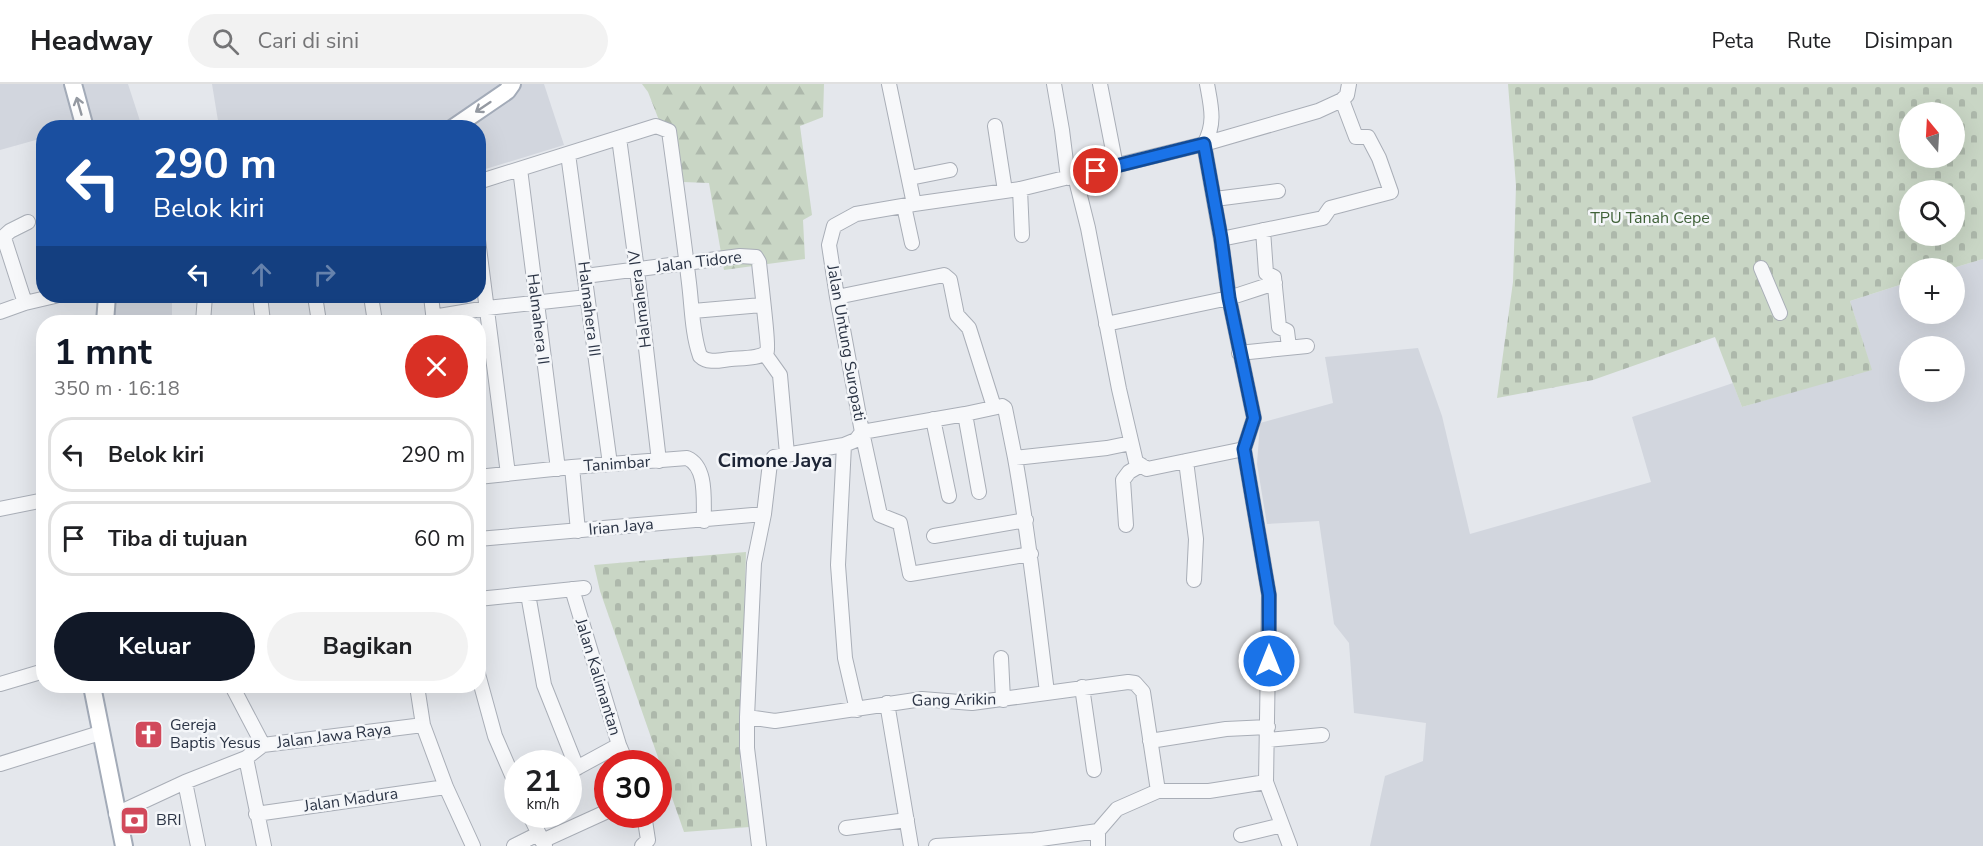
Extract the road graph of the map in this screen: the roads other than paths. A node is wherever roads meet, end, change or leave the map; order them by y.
1 (73, 84) edge
2 (512, 84) edge
3 (889, 84) edge
4 (1054, 84) edge
5 (1100, 84) edge
6 (1207, 84) edge
7 (1348, 84) edge
8 (1342, 100) junction
9 (83, 120) edge
10 (465, 120) edge
11 (995, 126) dead end
12 (619, 138) junction
13 (1204, 144) junction
14 (568, 154) junction
15 (1116, 166) junction
16 (520, 170) junction
17 (950, 170) dead end
18 (1072, 177) junction
19 (910, 178) junction
20 (486, 180) edge
21 (1020, 189) junction
22 (1005, 191) junction
23 (1278, 191) dead end
24 (1215, 199) junction
25 (909, 205) junction
26 (28, 222) dead end
27 (1263, 230) junction
28 (1022, 235) dead end
29 (1221, 238) junction
30 (2, 239) edge
31 (912, 243) dead end
32 (687, 264) junction
33 (1761, 268) dead end
34 (637, 270) junction
35 (585, 276) junction
36 (1275, 284) junction
37 (486, 294) edge
38 (587, 297) junction
39 (837, 297) junction
40 (1229, 298) junction
41 (36, 300) edge
42 (536, 302) junction
43 (25, 303) junction
44 (762, 304) junction
45 (488, 308) junction
46 (693, 311) junction
47 (0, 312) edge
48 (1780, 313) dead end
49 (456, 315) edge
50 (1106, 324) junction
51 (1307, 346) dead end
52 (1289, 347) junction
53 (1239, 353) junction
54 (765, 354) junction
55 (994, 407) junction
56 (965, 414) junction
57 (933, 419) junction
58 (862, 432) junction
59 (1131, 443) junction
60 (844, 446) junction
61 (1244, 449) junction
62 (787, 454) junction
63 (1016, 458) junction
64 (659, 461) junction
65 (1186, 461) junction
66 (610, 464) junction
67 (1141, 465) junction
68 (565, 468) junction
69 (508, 474) junction
70 (486, 476) edge
71 (979, 492) dead end
72 (949, 496) dead end
73 (36, 502) edge
74 (0, 509) edge
75 (764, 514) junction
76 (1026, 520) junction
77 (704, 521) junction
78 (1126, 525) dead end
79 (578, 531) junction
80 (934, 536) dead end
81 (486, 538) edge
82 (1031, 554) junction
83 (1194, 580) dead end
84 (528, 594) junction
85 (486, 597) edge
86 (1001, 658) dead end
87 (36, 673) edge
88 (0, 684) edge
89 (1082, 687) junction
90 (1047, 692) junction
91 (93, 693) edge
92 (236, 693) edge
93 (418, 693) edge
94 (483, 693) edge
95 (1003, 700) junction
96 (887, 703) junction
97 (857, 710) junction
98 (747, 717) junction
99 (423, 725) junction
100 (100, 733) junction
101 (1268, 733) junction
102 (1322, 735) dead end
103 (1150, 741) junction
104 (263, 745) junction
105 (619, 745) junction
106 (566, 750) edge
107 (621, 750) edge
108 (504, 757) edge
109 (246, 758) junction
110 (0, 764) edge
111 (582, 765) edge
112 (1094, 770) dead end
113 (185, 782) junction
114 (1266, 783) junction
115 (446, 787) junction
116 (1158, 791) junction
117 (116, 814) junction
118 (256, 814) junction
119 (594, 817) edge
120 (907, 820) junction
121 (1282, 825) junction
122 (646, 828) edge
123 (846, 828) dead end
124 (1098, 831) junction
125 (1241, 835) dead end
126 (542, 841) edge
127 (1034, 843) edge
128 (124, 846) edge
129 (198, 846) edge
130 (264, 846) edge
131 (473, 846) edge
132 (514, 846) edge
133 (642, 846) edge
134 (759, 846) edge
135 (911, 846) edge
136 (936, 846) edge
137 (1098, 846) edge
138 (1290, 846) edge

9 -> 1 main road
2 -> 10 main road
3 - 19 street
4 - 18 street
5 - 15 street
6 - 13 street
7 - 8 street
8 - 13 street, Jalan Untung Suropati
8 - 27 street
11 - 22 street
12 - 14 street
12 - 32 street
12 - 34 street, Halmahera IV
13 - 15 street, Jalan Untung Suropati
13 - 24 street
14 - 16 street
14 - 35 street, Halmahera III
15 - 18 street, Jalan Untung Suropati
16 - 20 street
16 - 42 street, Halmahera II
17 - 19 street
18 - 21 street, Jalan Untung Suropati
18 - 50 street
19 - 25 street
21 - 22 street, Jalan Untung Suropati
21 - 28 street
22 - 25 street, Jalan Untung Suropati
23 - 24 street
24 - 29 street
25 - 31 street
25 - 39 street, Jalan Untung Suropati
26 - 30 street
27 - 29 street
27 - 36 street
29 - 40 street
30 - 43 street
32 - 34 street, Jalan Tidore
32 - 44 street, Jalan Tidore
32 - 46 street
33 - 48 street
34 - 35 street, Jalan Tidore
34 - 64 street, Halmahera IV
35 - 38 street, Halmahera III
36 - 40 street
36 - 52 street
37 - 45 street
38 - 42 street
38 - 66 street, Halmahera III
39 - 55 street
39 - 58 street, Jalan Untung Suropati
40 - 50 street
40 - 53 street
41 - 43 street
42 - 45 street
42 - 68 street, Halmahera II
43 - 47 street
44 - 46 street
44 - 54 street, Jalan Tidore
45 - 49 street
45 - 69 street
46 - 54 street
50 - 59 street
51 - 52 street
52 - 53 street
53 - 61 street
54 - 62 street
55 - 56 street
55 - 63 street
56 - 57 street
56 - 71 street
57 - 58 street
57 - 72 street
58 - 60 street, Jalan Untung Suropati
58 - 82 street
59 - 63 street
59 - 67 street
60 - 62 street, Jalan Untung Suropati
60 - 97 street
61 - 65 street
61 - 101 street
62 - 75 street
63 - 76 street
64 - 66 street, Tanimbar
64 - 77 street, Tanimbar
65 - 67 street
65 - 83 street
66 - 68 street, Tanimbar
67 - 78 street
68 - 69 street, Tanimbar
68 - 79 street, Halmahera II
69 - 70 street, Tanimbar
73 - 74 street
75 - 77 street, Irian Jaya
75 - 98 street
76 - 80 street
76 - 82 street
77 - 79 street, Irian Jaya
79 - 81 street, Irian Jaya
82 - 90 street
84 - 85 street
84 - 105 street, Jalan Kalimantan
84 - 106 street
86 - 95 street
87 - 88 street
89 - 90 street, Gang Arikin
89 - 103 street, Gang Arikin
89 - 112 street
90 - 95 street, Gang Arikin
91 - 100 main road
92 - 104 street
93 - 99 street
94 - 108 street
95 - 96 street, Gang Arikin
96 - 97 street, Gang Arikin
96 - 120 street
97 - 98 street, Gang Arikin
98 - 134 street
99 - 104 street, Jalan Jawa Raya
99 - 115 street
100 - 110 street
100 - 117 main road
101 - 102 street
101 - 103 street
101 - 114 street
103 - 116 street, Gang Arikin
104 - 109 street, Jalan Jawa Raya
105 - 107 street, Jalan Kalimantan
105 - 111 street
109 - 113 street, Jalan Jawa Raya
109 - 118 street
113 - 117 street, Jalan Jawa Raya
113 - 129 street
114 - 116 street
114 - 121 street
115 - 118 street, Jalan Madura
115 - 131 street
116 - 124 street
117 - 128 main road
118 - 130 street
119 - 126 street
120 - 123 street
120 - 135 street
121 - 125 street
121 - 138 street
122 - 133 street
124 - 127 street
124 - 137 street
126 - 132 street
127 - 136 street

